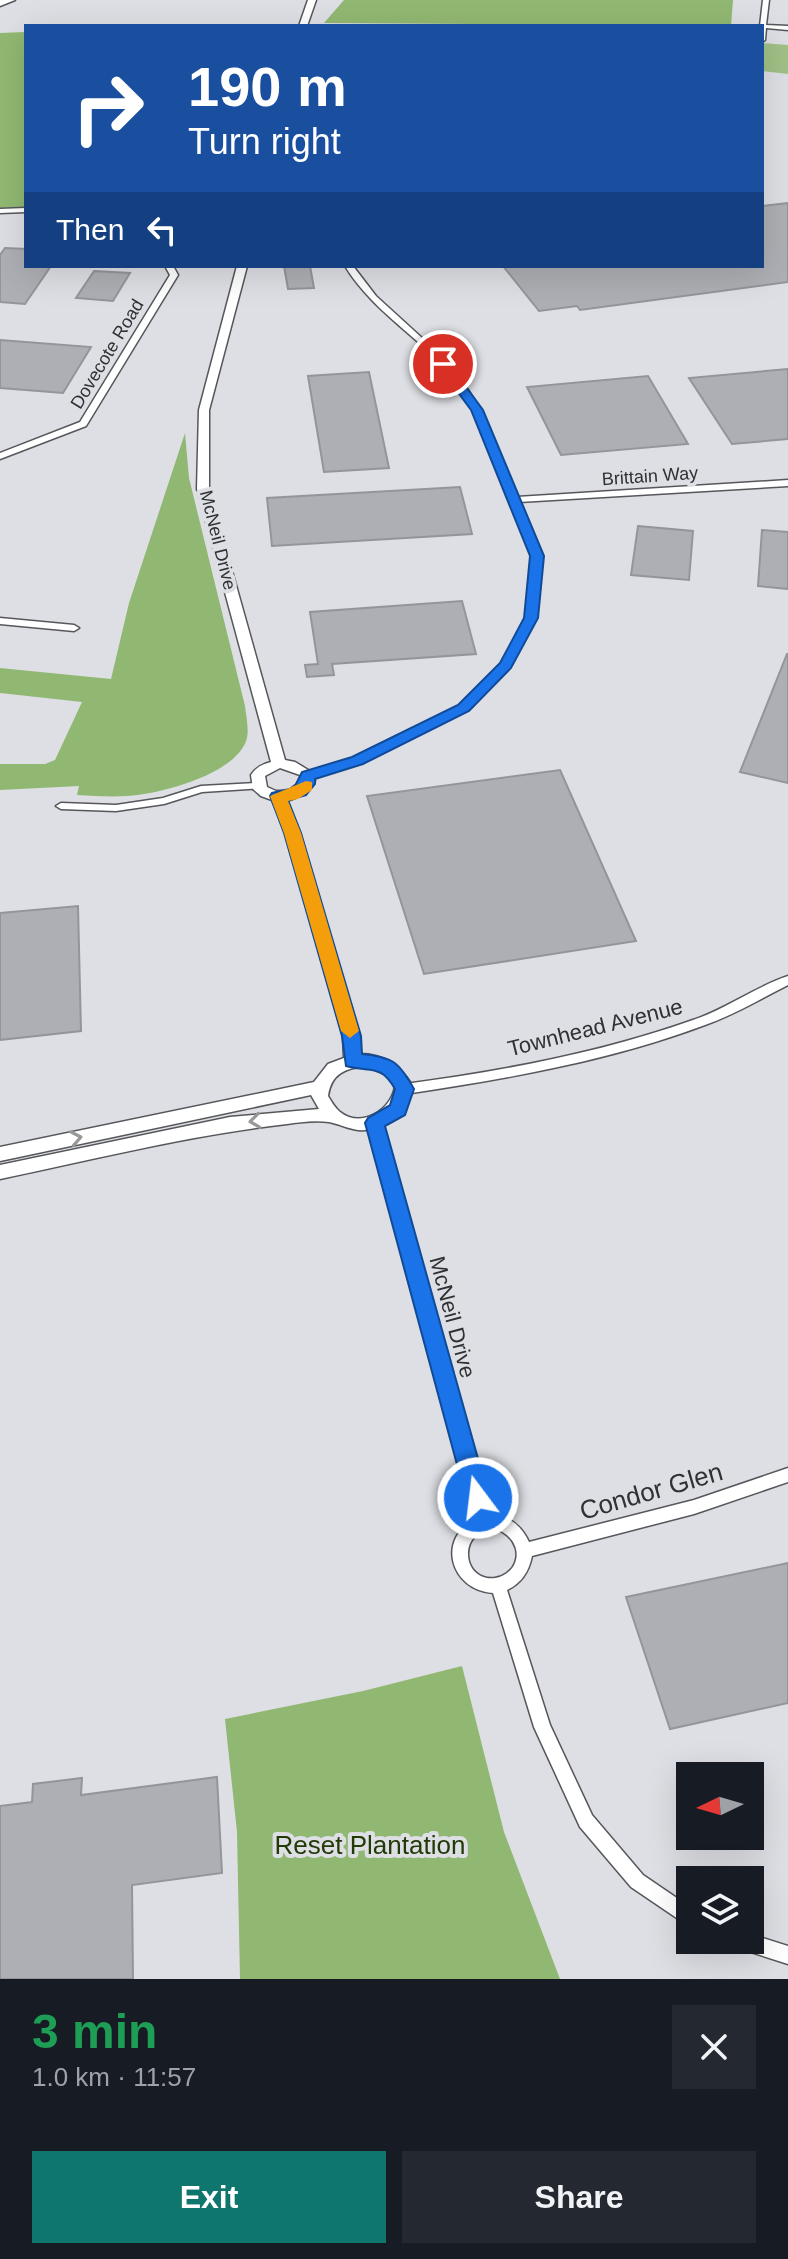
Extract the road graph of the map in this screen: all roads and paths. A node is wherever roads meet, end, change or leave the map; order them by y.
1 (10, 0) edge
2 (312, 0) edge
3 (766, 0) edge
4 (0, 3) edge
5 (304, 24) edge
6 (763, 24) edge
7 (764, 26) edge
8 (788, 28) edge
9 (24, 210) edge
10 (0, 211) edge
11 (170, 268) edge
12 (241, 268) edge
13 (350, 268) edge
14 (0, 456) edge
15 (788, 483) edge
16 (515, 500) junction
17 (0, 621) edge
18 (74, 628) dead end
19 (279, 764) junction
20 (307, 776) junction
21 (258, 786) junction
22 (278, 796) junction
23 (61, 806) dead end
24 (788, 980) edge
25 (353, 1061) junction
26 (319, 1087) junction
27 (405, 1089) junction
28 (333, 1116) junction
29 (375, 1123) junction
30 (0, 1154) edge
31 (0, 1172) edge
32 (788, 1475) edge
33 (485, 1523) junction
34 (525, 1550) junction
35 (498, 1585) junction
36 (676, 1908) edge
37 (764, 1948) edge
38 (788, 1955) edge

1 - 4 highway
2 - 5 street
3 - 6 street
7 - 8 street
9 - 10 street
11 - 14 street, Dovecote Road
12 - 19 street, McNeil Drive
13 - 16 street
15 - 16 street, Brittain Way
16 - 20 street
17 - 18 street
19 - 20 street
19 - 21 street
20 - 22 street
21 - 22 street
21 - 23 street
22 - 25 street
24 - 27 street, Townhead Avenue
25 - 26 street
25 - 27 street
26 - 28 street
30 -> 26 street
27 - 29 street
28 - 29 street
28 -> 31 street
29 - 33 street, McNeil Drive
32 - 34 street, Condor Glen
33 - 34 street
33 - 35 street
34 - 35 street
35 - 36 street
37 - 38 street

